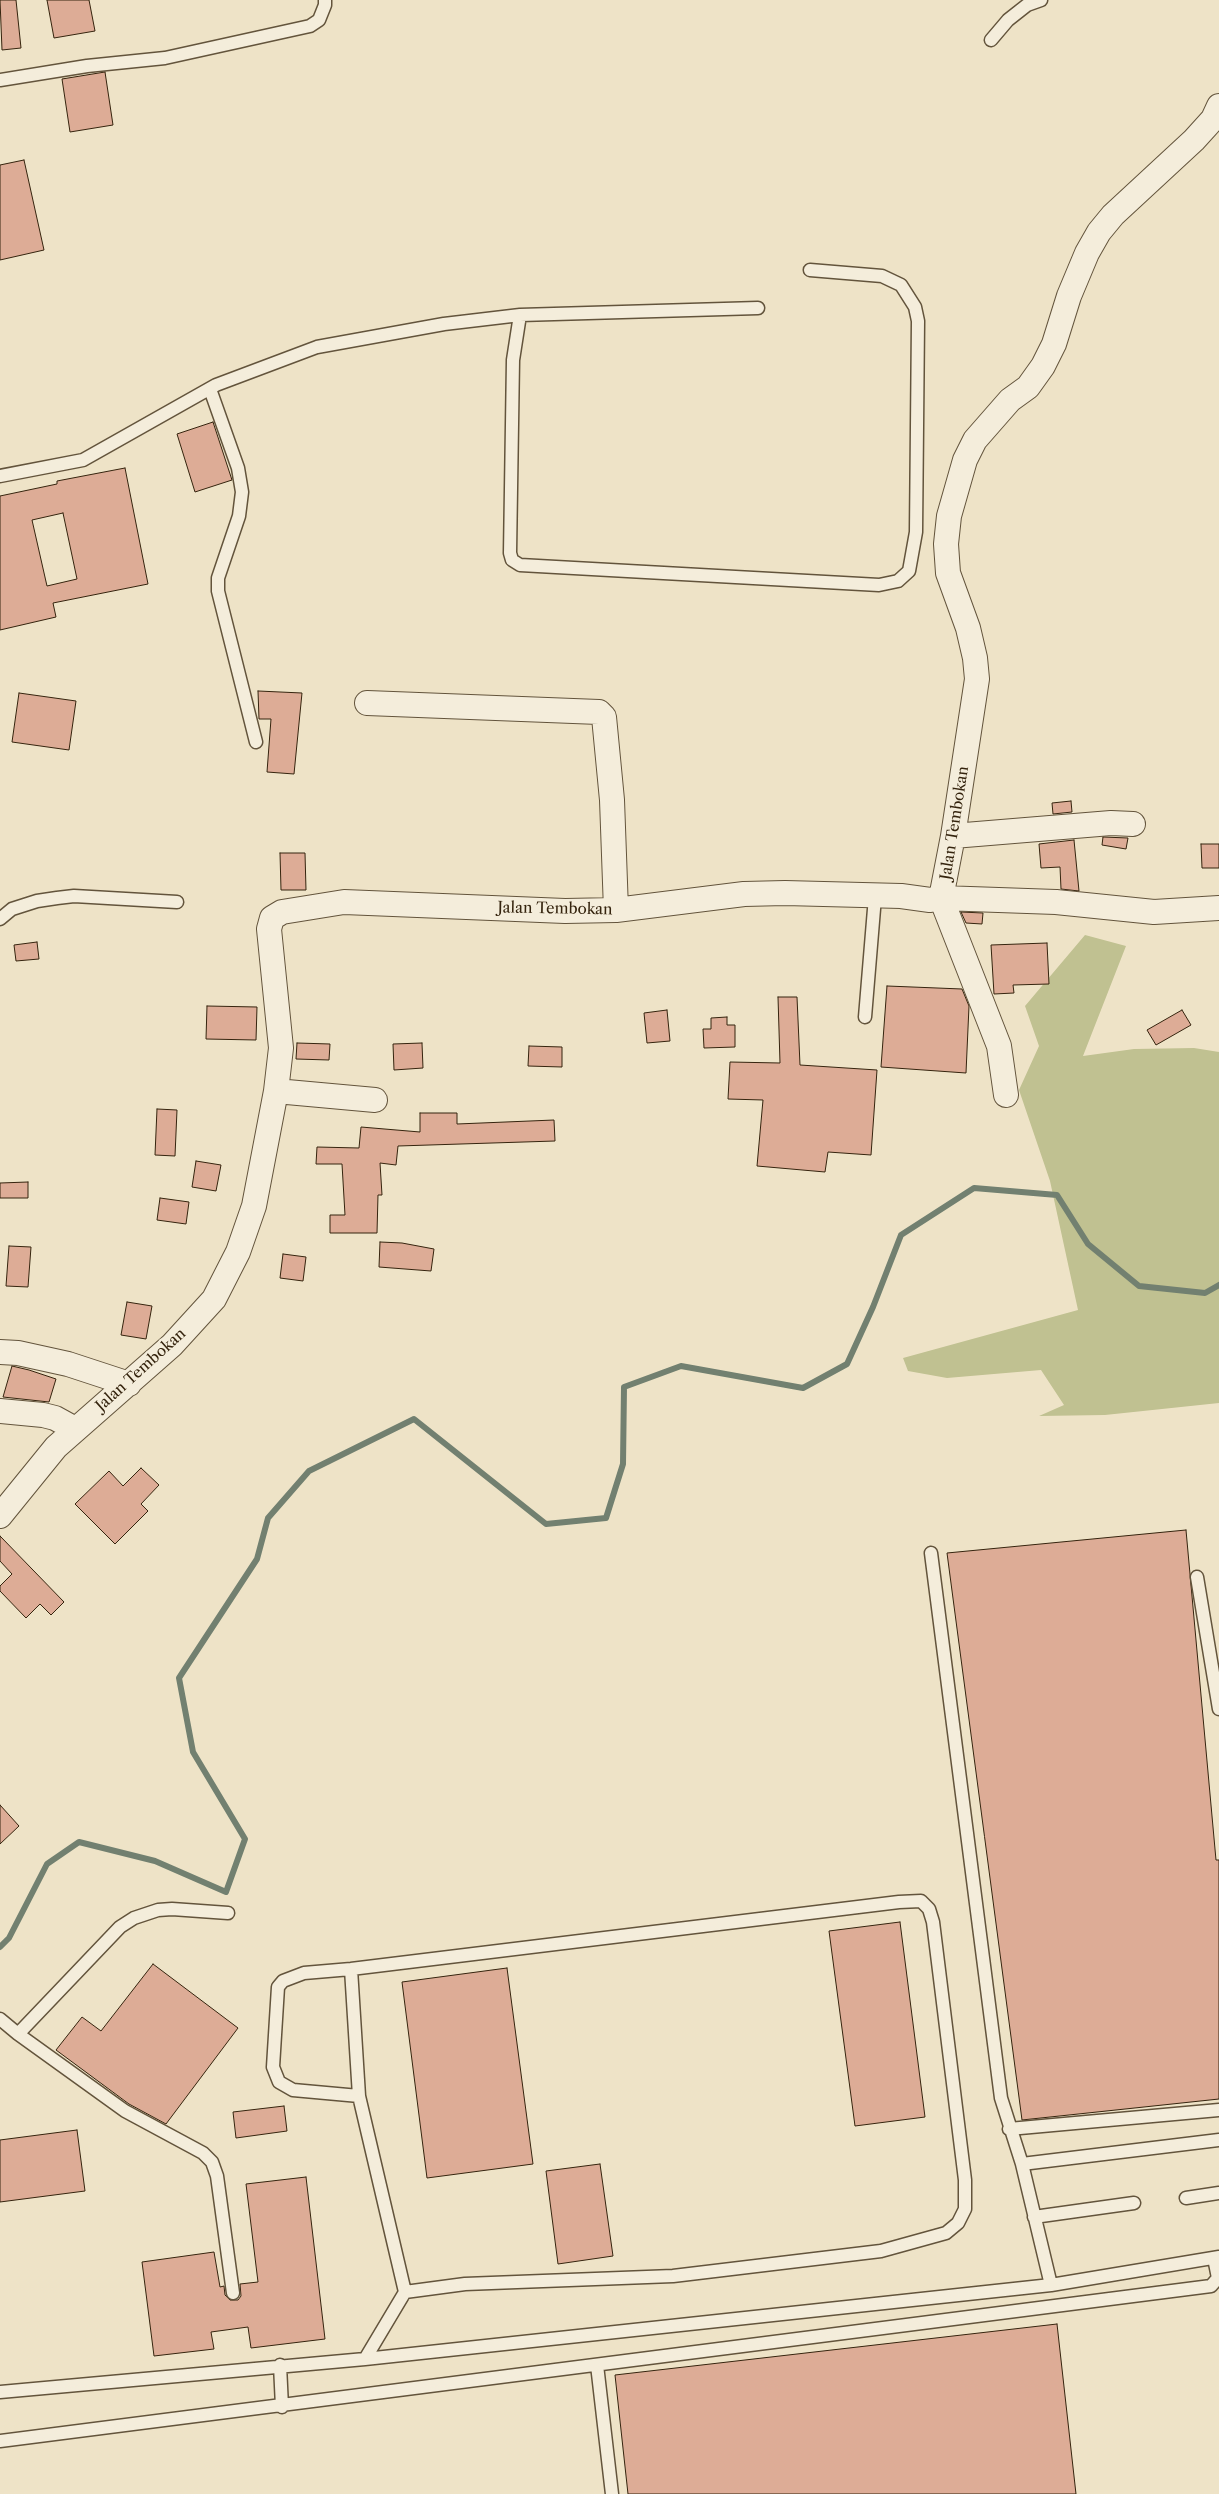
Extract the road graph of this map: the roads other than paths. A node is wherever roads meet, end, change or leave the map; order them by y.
1 (324, 0) edge
2 (1041, 0) edge
3 (991, 40) dead end
4 (0, 80) edge
5 (1219, 106) edge
6 (810, 270) dead end
7 (758, 308) dead end
8 (520, 315) junction
9 (210, 389) junction
10 (0, 476) edge
11 (367, 703) dead end
12 (256, 742) dead end
13 (1133, 824) dead end
14 (953, 836) junction
15 (875, 897) junction
16 (941, 898) junction
17 (177, 902) dead end
18 (1219, 908) edge
19 (616, 910) junction
20 (0, 919) edge
21 (865, 1017) dead end
22 (276, 1091) junction
23 (1006, 1094) dead end
24 (375, 1100) dead end
25 (0, 1352) edge
26 (129, 1384) junction
27 (0, 1410) edge
28 (65, 1424) junction
29 (0, 1516) edge
30 (931, 1553) dead end
31 (1197, 1576) dead end
32 (1219, 1709) edge
33 (228, 1912) dead end
34 (351, 1969) junction
35 (0, 2019) edge
36 (18, 2034) junction
37 (359, 2096) junction
38 (1219, 2110) edge
39 (1010, 2129) junction
40 (1219, 2140) edge
41 (1022, 2164) junction
42 (1219, 2193) edge
43 (1186, 2198) dead end
44 (1134, 2203) dead end
45 (1034, 2216) junction
46 (1217, 2258) edge
47 (1051, 2285) junction
48 (405, 2292) junction
49 (233, 2293) dead end
50 (365, 2359) junction
51 (280, 2365) junction
52 (597, 2365) junction
53 (0, 2392) edge
54 (282, 2407) junction
55 (0, 2442) edge
56 (612, 2494) edge

1 - 4 lane
2 - 3 lane
5 - 14 street, Jalan Tembokan
6 - 8 lane
7 - 8 lane
8 - 9 lane
9 - 10 lane
9 - 12 lane
11 - 19 street
13 - 14 street
14 - 16 street, Jalan Tembokan
15 - 16 street, Jalan Tembokan
15 - 19 street, Jalan Tembokan
15 - 21 lane
16 - 18 street
16 - 23 street
17 - 20 lane
19 - 22 street, Jalan Tembokan
22 - 24 street
22 - 26 street, Jalan Tembokan
25 - 26 street
26 - 28 street, Jalan Tembokan
27 - 28 street
28 - 29 street, Jalan Tembokan
30 - 39 lane
31 - 32 lane
33 - 36 lane
34 - 37 lane
34 - 37 lane
34 - 48 lane
35 - 36 lane
36 - 49 lane
37 - 48 lane
38 - 39 lane
39 - 41 lane
40 - 41 lane
41 - 45 lane
42 - 43 lane
44 - 45 lane
45 - 47 lane
46 - 47 lane
46 - 52 lane
47 - 50 lane
48 - 50 lane
50 - 51 lane
51 - 53 lane
51 - 54 lane
52 - 54 lane
52 - 56 lane
54 - 55 lane

